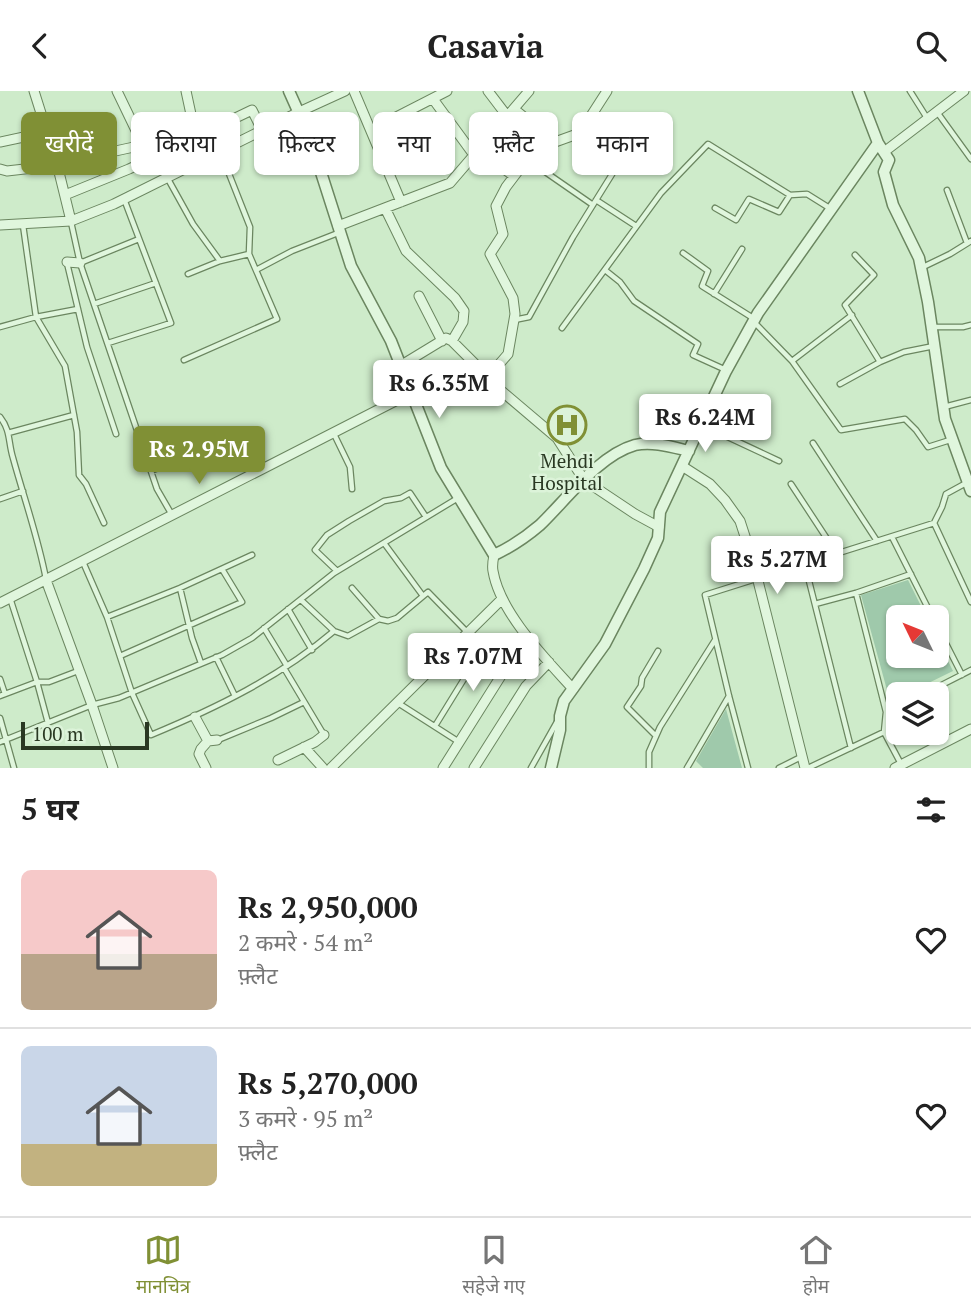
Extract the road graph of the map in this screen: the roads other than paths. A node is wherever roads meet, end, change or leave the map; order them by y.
1 (34, 91) edge
2 (117, 91) edge
3 (186, 91) edge
4 (289, 91) edge
5 (345, 91) edge
6 (354, 91) edge
7 (447, 91) edge
8 (488, 91) edge
9 (529, 91) edge
10 (607, 91) edge
11 (858, 91) edge
12 (910, 91) edge
13 (964, 91) edge
14 (433, 99) junction
15 (41, 112) edge
16 (190, 112) edge
17 (299, 112) joint
18 (509, 112) edge
19 (511, 112) edge
20 (937, 112) junction
21 (254, 114) edge
22 (240, 116) edge
23 (928, 119) junction
24 (131, 120) edge
25 (371, 130) junction
26 (21, 138) edge
27 (558, 141) edge
28 (0, 142) edge
29 (469, 144) edge
30 (881, 147) junction
31 (969, 151) edge
32 (971, 159) edge
33 (469, 161) edge
34 (131, 168) edge
35 (0, 169) edge
36 (21, 169) edge
37 (60, 175) edge
38 (173, 175) edge
39 (229, 175) edge
40 (322, 175) edge
41 (552, 175) edge
42 (612, 175) edge
43 (514, 176) edge
44 (167, 178) junction
45 (947, 190) dead end
46 (65, 195) junction
47 (790, 195) junction
48 (124, 199) junction
49 (401, 202) junction
50 (595, 202) junction
51 (385, 208) junction
52 (715, 208) dead end
53 (831, 210) junction
54 (71, 222) junction
55 (23, 224) junction
56 (0, 225) edge
57 (636, 226) junction
58 (339, 229) junction
59 (139, 239) junction
60 (969, 242) edge
61 (743, 249) dead end
62 (682, 253) dead end
63 (249, 254) junction
64 (855, 255) dead end
65 (219, 261) junction
66 (67, 263) joint
67 (80, 263) junction
68 (921, 268) junction
69 (256, 270) junction
70 (604, 270) junction
71 (188, 274) dead end
72 (156, 283) junction
73 (714, 294) junction
74 (419, 296) dead end
75 (94, 304) junction
76 (78, 309) junction
77 (852, 315) junction
78 (36, 317) junction
79 (754, 320) junction
80 (514, 321) junction
81 (971, 325) edge
82 (0, 327) edge
83 (932, 327) junction
84 (562, 328) dead end
85 (447, 341) junction
86 (108, 342) junction
87 (935, 346) junction
88 (184, 360) dead end
89 (792, 362) junction
90 (880, 362) junction
91 (400, 366) junction
92 (726, 371) junction
93 (488, 377) junction
94 (840, 384) dead end
95 (411, 393) junction
96 (971, 400) edge
97 (943, 407) junction
98 (74, 415) junction
99 (0, 417) edge
100 (701, 425) junction
101 (8, 432) junction
102 (333, 433) junction
103 (116, 434) dead end
104 (952, 439) junction
105 (813, 443) dead end
106 (201, 450) dead end
107 (689, 451) junction
108 (779, 461) dead end
109 (682, 466) junction
110 (151, 471) junction
111 (584, 480) junction
112 (790, 484) dead end
113 (970, 484) edge
114 (352, 489) dead end
115 (23, 491) junction
116 (459, 497) junction
117 (0, 499) edge
118 (173, 516) junction
119 (426, 517) junction
120 (104, 523) dead end
121 (933, 523) junction
122 (659, 527) junction
123 (892, 537) junction
124 (877, 541) junction
125 (384, 543) junction
126 (837, 554) junction
127 (253, 555) dead end
128 (494, 555) junction
129 (83, 561) junction
130 (805, 565) junction
131 (222, 569) junction
132 (337, 571) junction
133 (911, 574) junction
134 (46, 580) junction
135 (758, 580) junction
136 (180, 588) junction
137 (352, 588) dead end
138 (856, 593) junction
139 (423, 596) junction
140 (10, 598) junction
141 (502, 599) junction
142 (300, 600) junction
143 (971, 602) edge
144 (0, 603) edge
145 (815, 604) junction
146 (926, 605) edge
147 (288, 609) junction
148 (107, 617) junction
149 (379, 619) junction
150 (189, 626) junction
151 (264, 628) junction
152 (334, 631) junction
153 (467, 633) junction
154 (529, 638) junction
155 (715, 639) junction
156 (312, 649) junction
157 (949, 650) edge
158 (658, 651) dead end
159 (120, 656) junction
160 (216, 657) junction
161 (549, 662) junction
162 (201, 663) junction
163 (472, 666) dead end
164 (285, 667) junction
165 (79, 670) junction
166 (971, 670) edge
167 (962, 675) junction
168 (0, 679) edge
169 (37, 682) junction
170 (948, 682) edge
171 (573, 689) junction
172 (132, 693) junction
173 (2, 695) edge
174 (235, 696) junction
175 (729, 696) junction
176 (304, 702) junction
177 (397, 702) junction
178 (92, 705) junction
179 (886, 712) joint
180 (560, 716) junction
181 (195, 717) junction
182 (0, 718) edge
183 (48, 723) junction
184 (435, 726) junction
185 (971, 729) edge
186 (884, 732) junction
187 (324, 734) joint
188 (656, 737) junction
189 (7, 740) junction
190 (212, 741) junction
191 (0, 742) edge
192 (459, 742) junction
193 (304, 747) junction
194 (851, 748) junction
195 (802, 757) junction
196 (278, 760) dead end
197 (688, 765) edge
198 (898, 766) edge
199 (14, 768) edge
200 (113, 768) edge
201 (206, 768) edge
202 (323, 768) edge
203 (331, 768) edge
204 (443, 768) edge
205 (474, 768) edge
206 (531, 768) edge
207 (551, 768) edge
208 (649, 768) edge
209 (695, 768) edge
210 (748, 768) edge
211 (779, 768) edge
212 (806, 768) edge

1 - 15 street
2 - 24 street
3 - 16 street
4 - 17 street
5 - 17 street
6 - 25 street
7 - 14 street
8 - 18 street
9 - 19 street
10 - 27 street
11 - 30 street
12 - 23 lane
13 - 20 street
14 - 25 street
14 - 29 street
20 - 23 street
20 - 31 lane
21 - 22 street
23 - 30 street
25 - 49 street
26 - 28 street
30 - 53 street
30 - 68 street
31 - 32 lane
33 - 49 street
34 - 46 street
35 - 36 street
37 - 46 street
38 - 44 street
39 - 63 lane
40 - 58 street
41 - 50 lane
42 - 50 lane
43 - 80 street
44 - 48 street
44 - 65 lane
45 - 60 lane
46 - 54 street
47 - 52 lane
47 - 53 lane
47 - 57 lane
48 - 54 street
48 - 59 lane
49 - 51 street
50 - 57 lane
50 - 80 lane
51 - 58 street
51 - 85 street
53 - 79 street
54 - 55 street
54 - 67 lane
55 - 56 street
55 - 78 lane
57 - 70 lane
58 - 69 lane
58 - 91 street
59 - 67 lane
59 - 72 lane
60 - 68 lane
61 - 73 lane
62 - 73 lane
63 - 65 lane
63 - 69 lane
64 - 77 lane
65 - 71 lane
66 - 67 street
66 - 76 lane
67 - 75 lane
68 - 83 street
69 - 88 lane
70 - 84 lane
70 - 92 lane
72 - 75 lane
72 - 86 lane
73 - 79 lane
74 - 85 street
75 - 86 lane
76 - 78 lane
76 - 103 lane
77 - 89 lane
77 - 90 lane
78 - 82 lane
78 - 98 lane
79 - 89 lane
79 - 92 street
80 - 93 street
81 - 83 lane
83 - 87 street
85 - 91 street
85 - 93 street
86 - 110 lane
87 - 90 lane
87 - 97 street
89 - 104 lane
90 - 94 lane
91 - 95 street
92 - 100 street
93 - 111 street
95 - 102 street
95 - 116 street
96 - 97 lane
97 - 104 street
98 - 101 lane
98 - 120 lane
99 - 101 lane
100 - 107 street
100 - 108 lane
101 - 115 lane
102 - 114 lane
102 - 118 street
104 - 113 street
105 - 124 lane
106 - 110 lane
107 - 109 street
107 - 111 street
109 - 122 street
109 - 135 street
110 - 118 lane
111 - 122 street
111 - 128 street
112 - 126 lane
113 - 121 lane
115 - 117 lane
115 - 134 lane
116 - 119 lane
116 - 128 street
118 - 129 street
119 - 125 lane
119 - 132 lane
121 - 123 lane
121 - 143 lane
122 - 171 street
123 - 124 lane
123 - 133 lane
124 - 126 lane
125 - 132 lane
125 - 139 lane
126 - 130 lane
127 - 131 lane
128 - 141 street
129 - 134 street
129 - 148 lane
130 - 135 lane
130 - 145 lane
131 - 136 lane
131 - 150 lane
132 - 142 lane
133 - 138 lane
133 - 146 lane
134 - 140 street
134 - 165 street
135 - 155 lane
135 - 195 street
136 - 148 lane
136 - 150 lane
137 - 149 lane
138 - 145 lane
138 - 179 lane
139 - 149 lane
139 - 153 lane
140 - 144 street
140 - 169 lane
141 - 153 street
141 - 154 street
142 - 147 lane
142 - 152 lane
145 - 194 lane
147 - 151 lane
147 - 156 lane
148 - 159 lane
149 - 152 lane
150 - 159 lane
150 - 162 lane
151 - 160 lane
151 - 164 lane
152 - 156 lane
153 - 177 street
154 - 161 street
154 - 192 street
155 - 175 lane
155 - 188 lane
156 - 164 lane
157 - 167 lane
158 - 188 lane
159 - 172 lane
160 - 162 lane
160 - 174 lane
161 - 171 street
161 - 205 street
162 - 172 lane
163 - 184 lane
164 - 174 lane
164 - 176 lane
165 - 169 lane
165 - 178 street
166 - 167 lane
167 - 170 lane
168 - 173 lane
169 - 173 lane
169 - 183 lane
171 - 180 street
172 - 178 lane
172 - 181 lane
174 - 181 lane
175 - 197 lane
175 - 210 lane
176 - 187 lane
176 - 190 lane
177 - 184 lane
177 - 203 street
178 - 183 lane
178 - 200 street
179 - 186 lane
180 - 206 lane
180 - 207 street
181 - 190 street
182 - 189 lane
183 - 189 lane
184 - 192 lane
185 - 198 street
186 - 194 lane
186 - 198 lane
187 - 193 street
188 - 208 lane
189 - 191 lane
189 - 199 lane
190 - 201 street
192 - 204 street
193 - 196 street
193 - 202 street
194 - 212 lane
195 - 211 lane
195 - 212 street
197 - 209 lane

